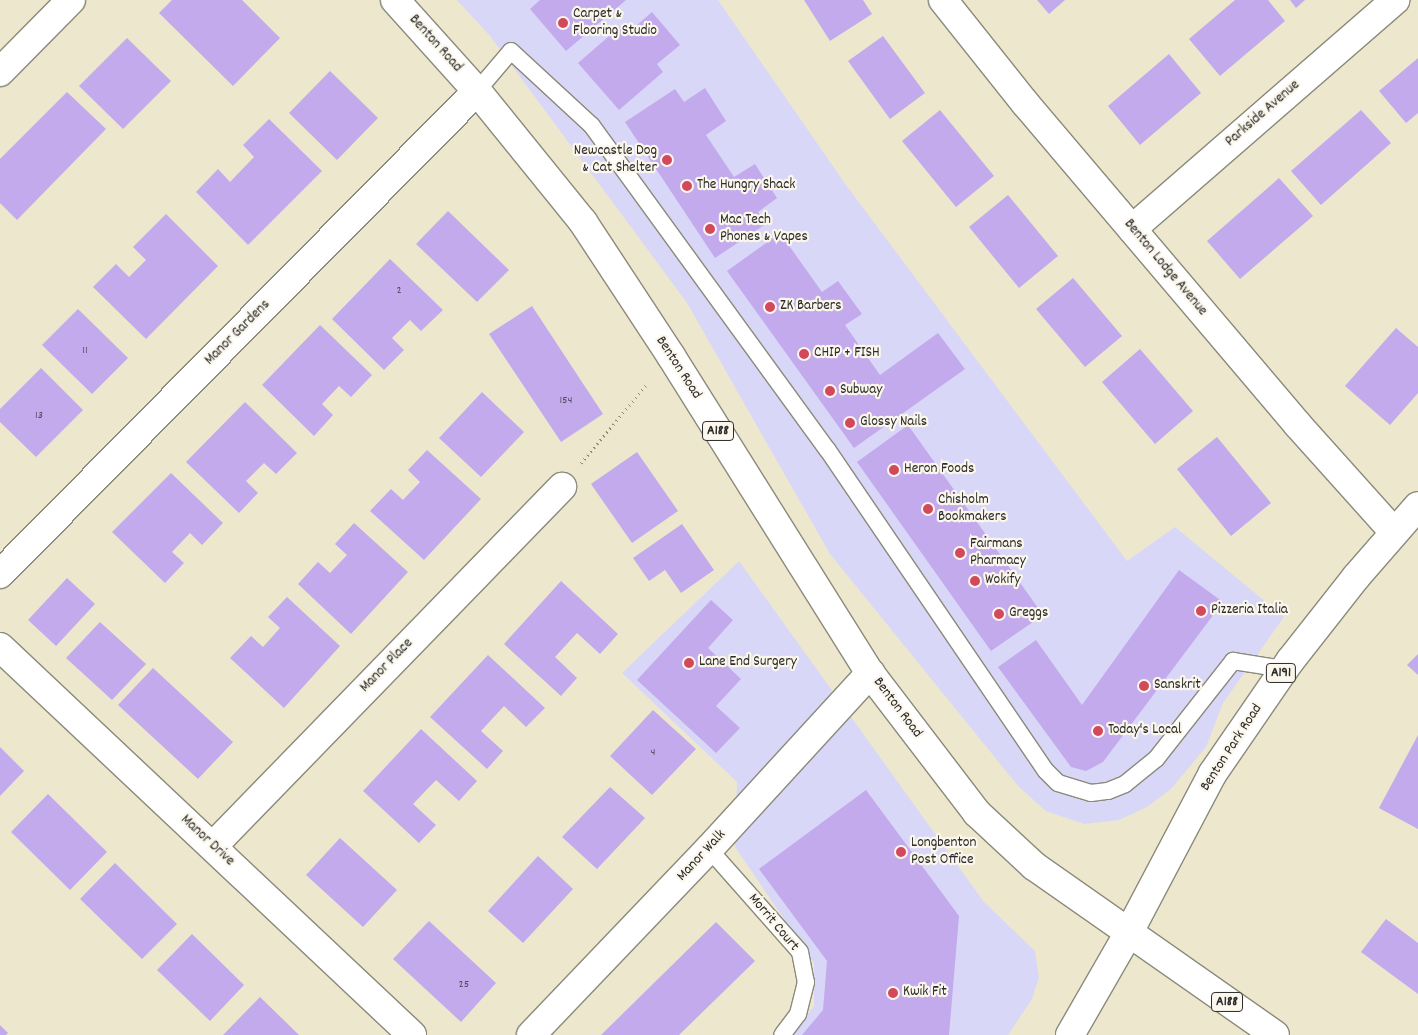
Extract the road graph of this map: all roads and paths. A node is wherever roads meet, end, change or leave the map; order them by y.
1 (72, 0) edge
2 (395, 0) edge
3 (943, 0) edge
4 (1395, 0) edge
5 (0, 72) edge
6 (477, 92) junction
7 (1132, 228) junction
8 (671, 356) junction
9 (562, 486) joint
10 (1418, 506) edge
11 (1394, 532) junction
12 (0, 574) edge
13 (0, 648) edge
14 (1284, 669) junction
15 (870, 673) junction
16 (213, 846) junction
17 (710, 849) junction
18 (1128, 934) junction
19 (1074, 1029) edge
20 (412, 1035) edge
21 (531, 1035) edge
22 (782, 1035) edge
23 (1275, 1035) edge

1 - 5 street
2 - 6 street, Benton Road / A188
3 - 7 street, Benton Lodge Avenue
4 - 7 street, Parkside Avenue
6 - 8 street, Benton Road / A188
6 - 12 street, Manor Gardens
6 - 14 lane
7 - 11 street, Benton Lodge Avenue
8 - 9 path
8 - 15 street, Benton Road / A188
9 - 16 street, Manor Place
10 - 11 street, Benton Park Road / A191
11 - 14 street, Benton Park Road / A191
13 - 16 street, Manor Drive
14 - 18 street, Benton Park Road / A191
15 - 17 street, Manor Walk
15 - 18 street, Benton Road / A188
16 - 20 street, Manor Drive
17 - 21 street, Manor Walk
17 - 22 lane, Morrit Court
18 - 19 street, Benton Park Road
18 - 23 street, Benton Road / A188

